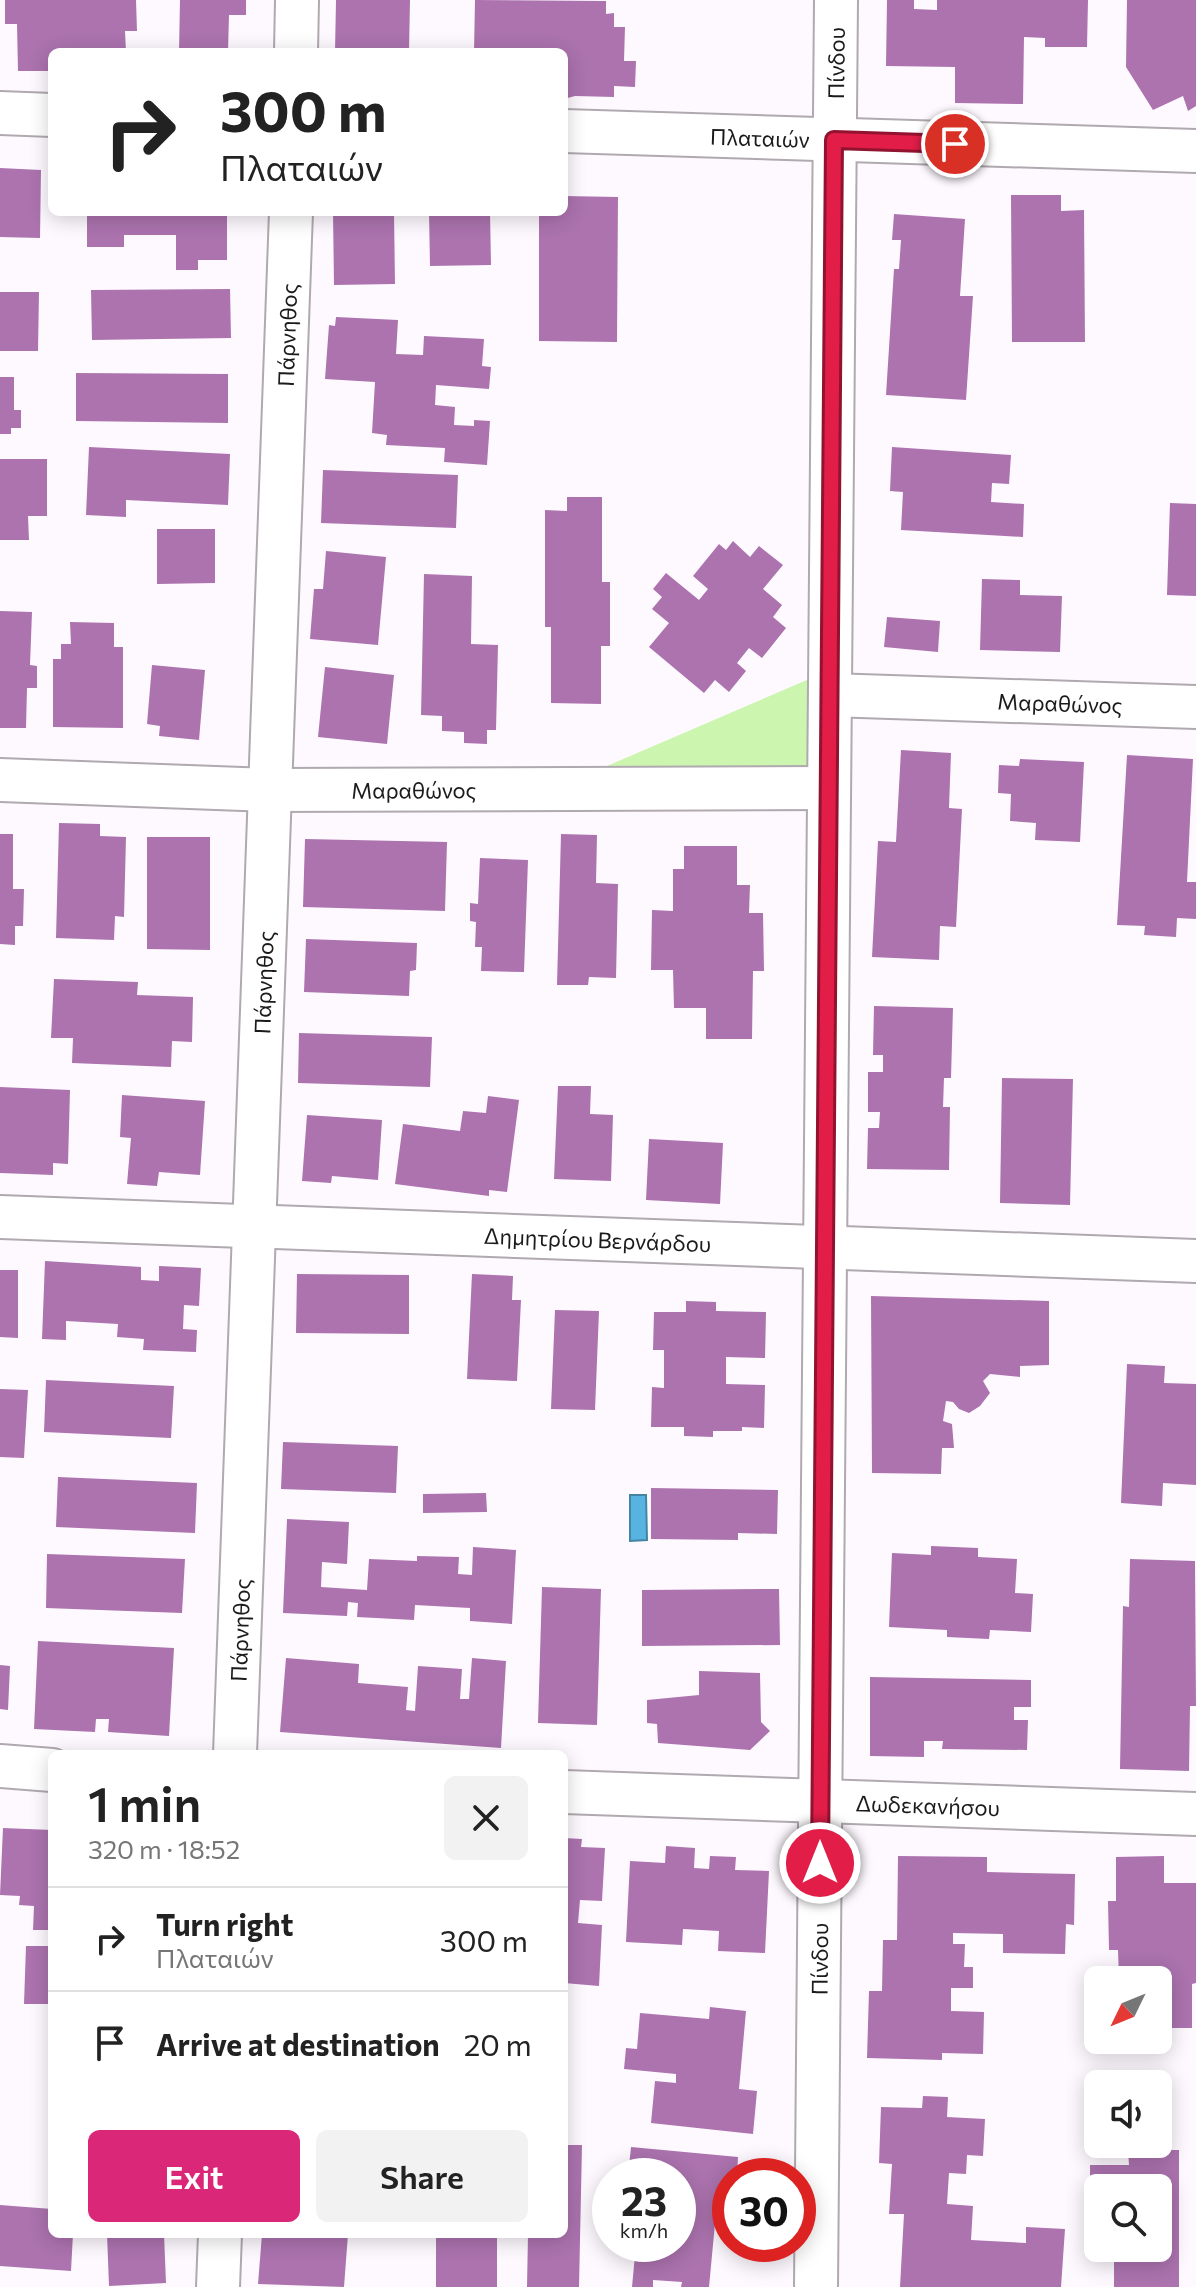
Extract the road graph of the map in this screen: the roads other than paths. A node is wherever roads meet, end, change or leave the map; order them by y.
1 (297, 0) edge
2 (836, 0) edge
3 (296, 48) edge
4 (0, 113) edge
5 (48, 115) edge
6 (568, 131) edge
7 (834, 140) junction
8 (1196, 151) edge
9 (291, 216) edge
10 (830, 695) junction
11 (1196, 707) edge
12 (0, 780) edge
13 (829, 788) junction
14 (269, 790) junction
15 (0, 1217) edge
16 (254, 1227) junction
17 (825, 1247) junction
18 (1196, 1261) edge
19 (235, 1750) edge
20 (0, 1766) edge
21 (48, 1770) edge
22 (568, 1792) edge
23 (820, 1803) junction
24 (1196, 1814) edge
25 (220, 2238) edge
26 (218, 2287) edge
27 (816, 2287) edge

1 - 3 street
2 - 7 street, Πίνδου
4 - 5 street
6 - 7 street, Πλαταιών
7 - 8 street, Πλαταιών
7 - 10 street, Πίνδου
9 - 14 street, Πάρνηθος
10 - 11 street, Μαραθώνος
10 - 13 street, Πίνδου
12 - 14 street, Μαραθώνος
13 - 14 street, Μαραθώνος
13 - 17 street, Πίνδου
14 - 16 street, Πάρνηθος
15 - 16 street, Δημητρίου Βερνάρδου
16 - 17 street, Δημητρίου Βερνάρδου
16 - 19 street, Πάρνηθος
17 - 18 street, Δημητρίου Βερνάρδου
17 - 23 street, Πίνδου
20 - 21 street
22 - 23 street, Δωδεκανήσου
23 - 24 street, Δωδεκανήσου
23 - 27 street, Πίνδου
25 - 26 street

